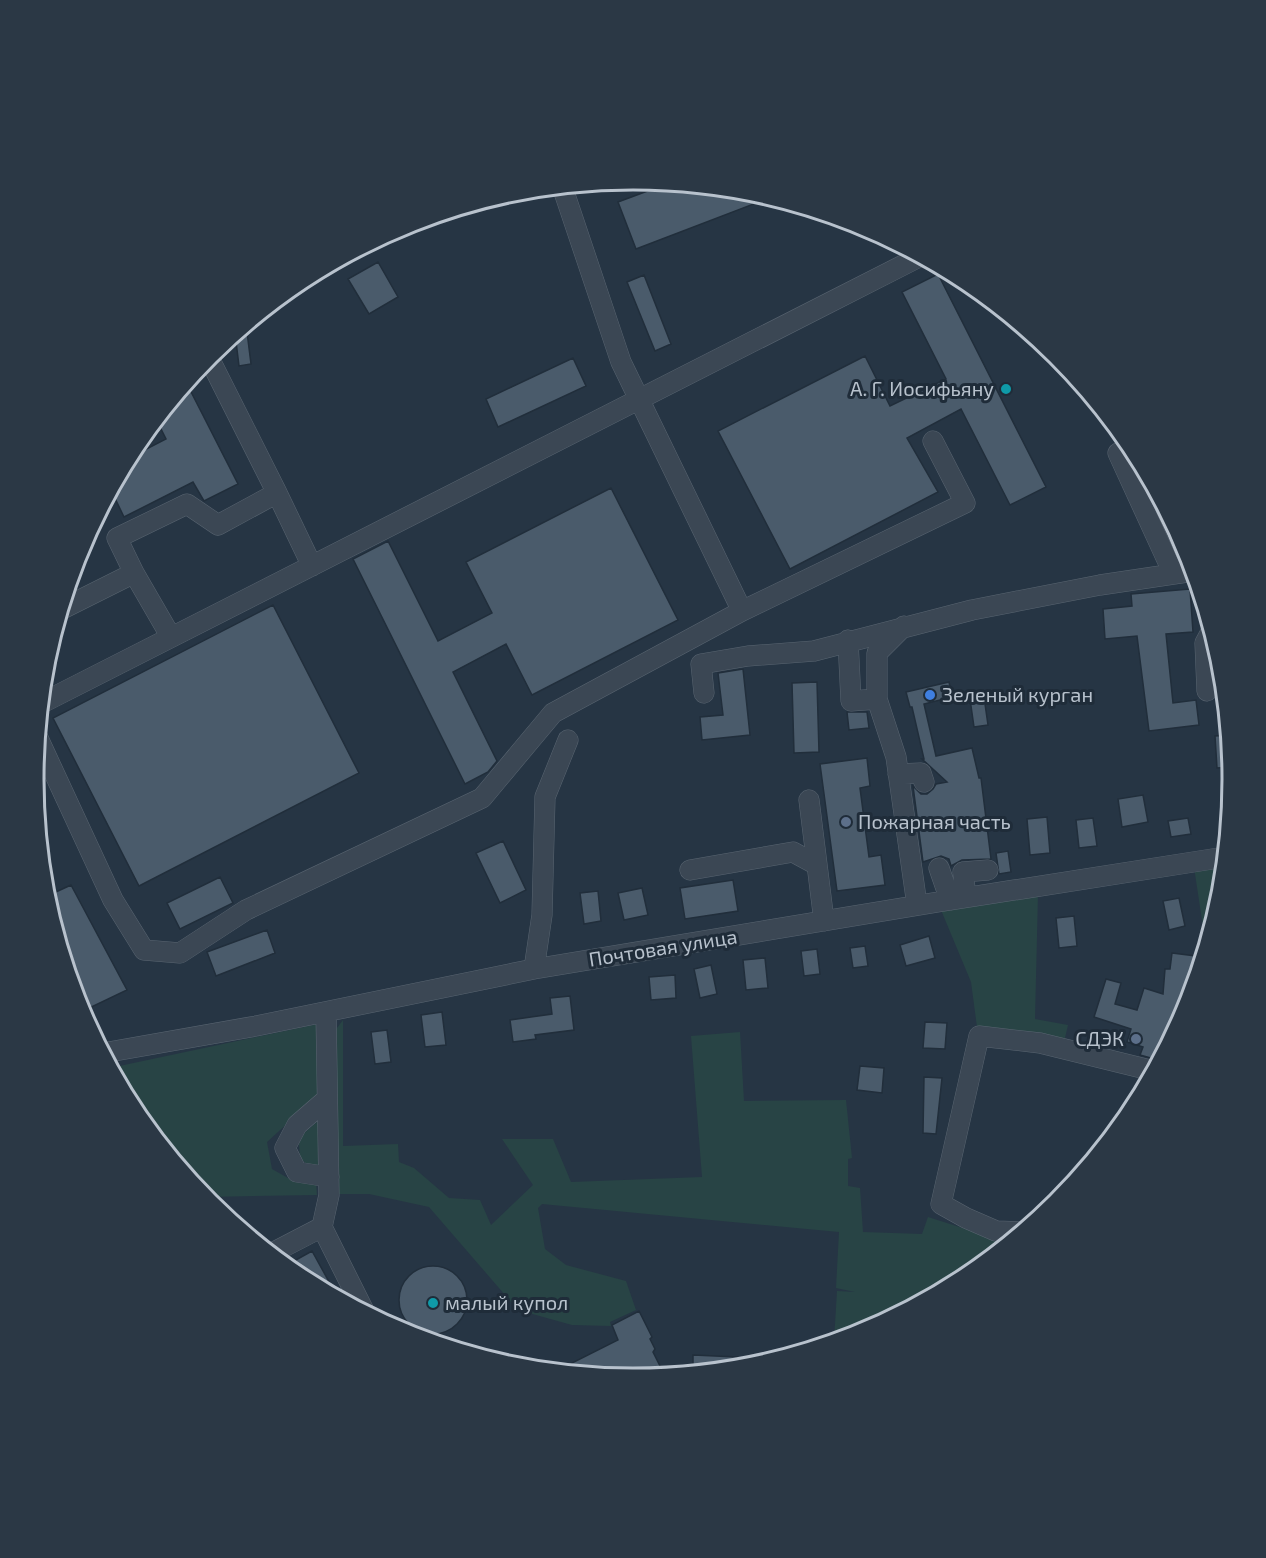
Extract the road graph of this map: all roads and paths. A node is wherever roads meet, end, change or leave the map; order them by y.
1 (565, 194) edge
2 (913, 260) edge
3 (213, 365) edge
4 (639, 399) junction
5 (933, 441) dead end
6 (1118, 453) dead end
7 (278, 493) junction
8 (312, 566) junction
9 (1185, 572) edge
10 (134, 573) junction
11 (1173, 573) junction
12 (70, 605) edge
13 (742, 611) junction
14 (904, 626) junction
15 (171, 637) junction
16 (848, 640) junction
17 (1206, 642) edge
18 (1207, 691) dead end
19 (704, 693) dead end
20 (49, 699) edge
21 (877, 699) junction
22 (568, 740) dead end
23 (45, 753) edge
24 (898, 774) junction
25 (924, 782) dead end
26 (809, 800) dead end
27 (1217, 858) edge
28 (817, 865) junction
29 (939, 868) dead end
30 (690, 870) dead end
31 (988, 870) dead end
32 (958, 898) junction
33 (917, 905) junction
34 (824, 921) junction
35 (534, 969) junction
36 (326, 1012) junction
37 (110, 1052) edge
38 (1147, 1069) edge
39 (327, 1099) junction
40 (329, 1178) junction
41 (322, 1227) junction
42 (1011, 1232) edge
43 (278, 1250) edge
44 (359, 1301) edge

1 - 4 street
2 - 4 street
3 - 7 street
4 - 8 street
4 - 13 street
5 - 13 street
6 - 11 street
7 - 8 street
7 - 10 street
8 - 15 street
9 - 11 street
10 - 12 street
10 - 15 street
11 - 14 street
13 - 23 street
14 - 16 street
14 - 21 street
15 - 20 street
16 - 19 street
16 - 21 street
17 - 18 street
21 - 24 street
22 - 35 street
24 - 25 street
24 - 33 street
26 - 28 street
27 - 32 street, Почтовая улица
28 - 30 street
28 - 34 street
29 - 32 street
31 - 32 street
32 - 33 street, Почтовая улица
33 - 34 street, Почтовая улица
34 - 35 street, Почтовая улица
35 - 36 street, Почтовая улица
36 - 37 street, Почтовая улица
36 - 39 street
38 - 42 street
39 - 40 street
39 - 40 street
40 - 41 street
41 - 43 street
41 - 44 street

